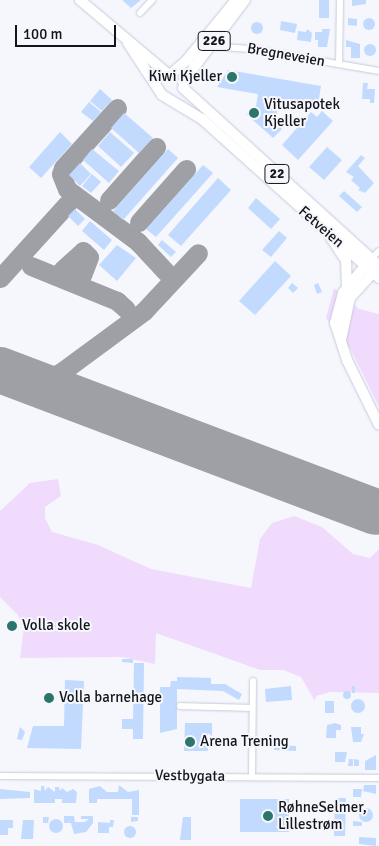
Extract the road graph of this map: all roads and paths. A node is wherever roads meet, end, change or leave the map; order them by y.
1 (80, 0) edge
2 (152, 0) edge
3 (236, 0) edge
4 (245, 0) edge
5 (340, 0) edge
6 (140, 13) dead end
7 (219, 34) junction
8 (128, 43) junction
9 (209, 46) junction
10 (234, 46) junction
11 (339, 64) junction
12 (379, 71) edge
13 (169, 74) junction
14 (183, 85) junction
15 (159, 89) junction
16 (171, 98) junction
17 (327, 233) junction
18 (379, 251) edge
19 (373, 268) edge
20 (346, 288) junction
21 (341, 346) junction
22 (379, 425) edge
23 (253, 681) dead end
24 (180, 706) dead end
25 (251, 708) junction
26 (0, 776) edge
27 (252, 777) junction
28 (379, 778) edge

1 - 8 main road, 22
2 - 6 street
3 - 13 main road, 226
4 - 7 main road, 226
5 - 11 street, Bregneveien
7 - 9 main road, 226
7 - 10 street, Bregneveien
8 - 13 main road, 22
8 - 15 main road, 22
9 - 10 street, Bregneveien
9 - 14 main road, 226
10 - 11 street, Bregneveien
11 - 12 street, Bregneveien
13 - 14 main road, 22
13 - 15 main road
14 - 16 main road
14 - 19 main road, Fetveien / 22
15 - 16 main road, 22
16 - 17 main road, Fetveien / 22
17 - 19 main road, Fetveien / 22
17 - 20 main road
18 - 19 street
19 - 20 main road
19 - 21 main road
20 - 21 main road
21 - 22 main road
23 - 25 street
24 - 25 street
25 - 27 street
26 - 27 street, Vestbygata
27 - 28 street, Vestbygata

